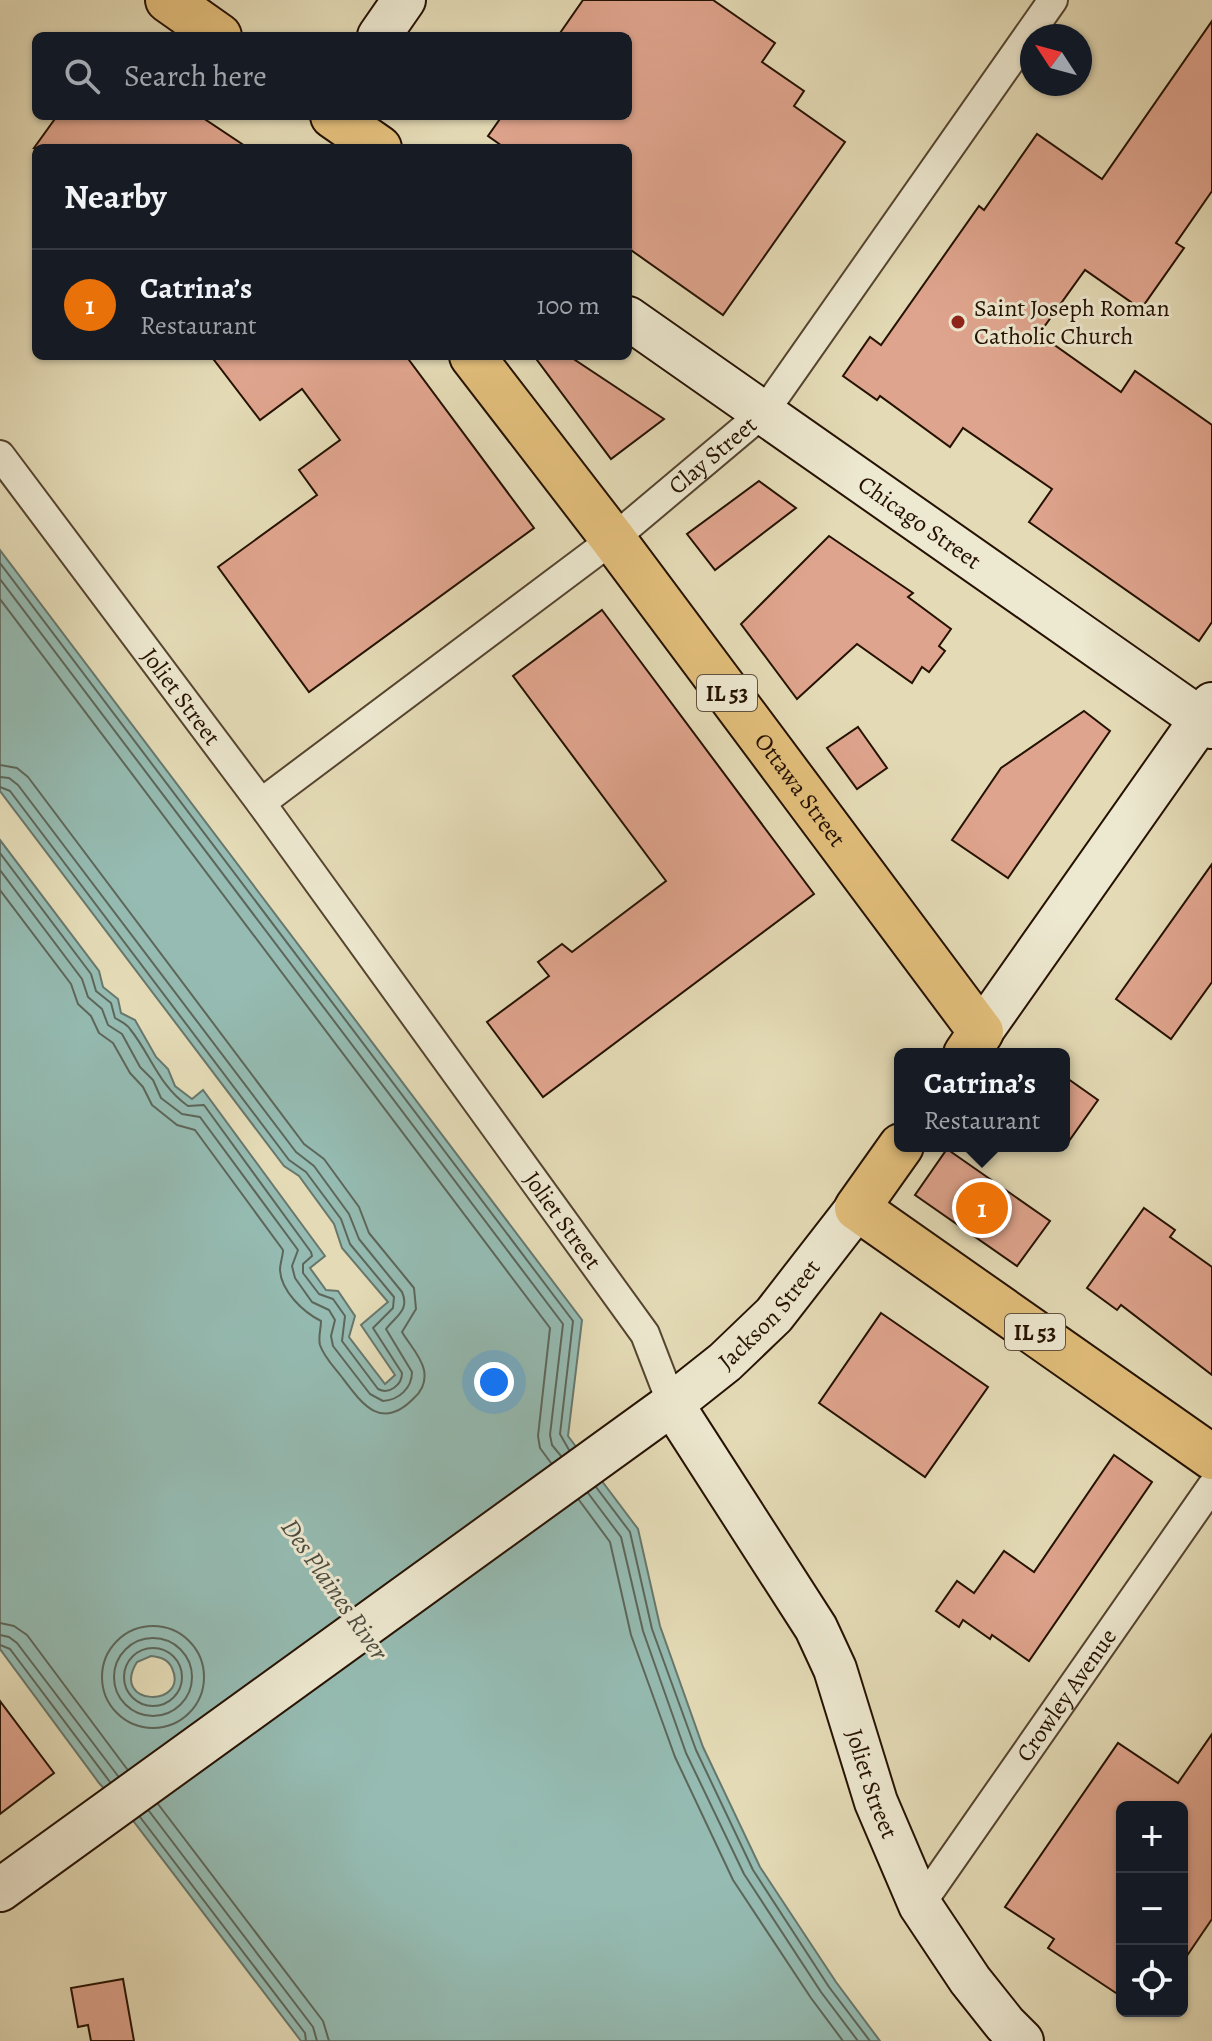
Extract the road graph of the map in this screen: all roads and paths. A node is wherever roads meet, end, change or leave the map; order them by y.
1 (168, 0) edge
2 (404, 0) edge
3 (1053, 0) edge
4 (213, 32) edge
5 (382, 32) edge
6 (324, 120) edge
7 (339, 120) edge
8 (320, 144) edge
9 (373, 144) edge
10 (632, 321) edge
11 (475, 360) edge
12 (764, 412) junction
13 (0, 455) edge
14 (613, 539) junction
15 (1208, 717) edge
16 (261, 803) junction
17 (974, 1043) edge
18 (897, 1152) edge
19 (857, 1208) junction
20 (672, 1404) junction
21 (1212, 1457) edge
22 (1212, 1486) edge
23 (0, 1890) edge
24 (920, 1905) junction
25 (1022, 2041) edge

1 - 4 main road
2 - 5 street
3 - 12 street, Clay Street
6 - 8 main road
7 - 9 main road
10 - 12 street, Chicago Street
11 - 14 main road, Ottawa Street / IL 53
12 - 14 street, Clay Street
12 - 15 street, Chicago Street
13 - 16 street, Joliet Street
14 - 16 street, Clay Street
14 - 17 main road, Ottawa Street / IL 53
15 - 17 street
16 - 20 street, Joliet Street
18 - 19 main road, Jackson Street
19 - 20 street, Jackson Street
19 - 21 main road, IL 53
20 - 23 street, Jackson Street
20 - 24 street, Joliet Street
22 - 24 street, Crowley Avenue
24 - 25 street, Joliet Street

